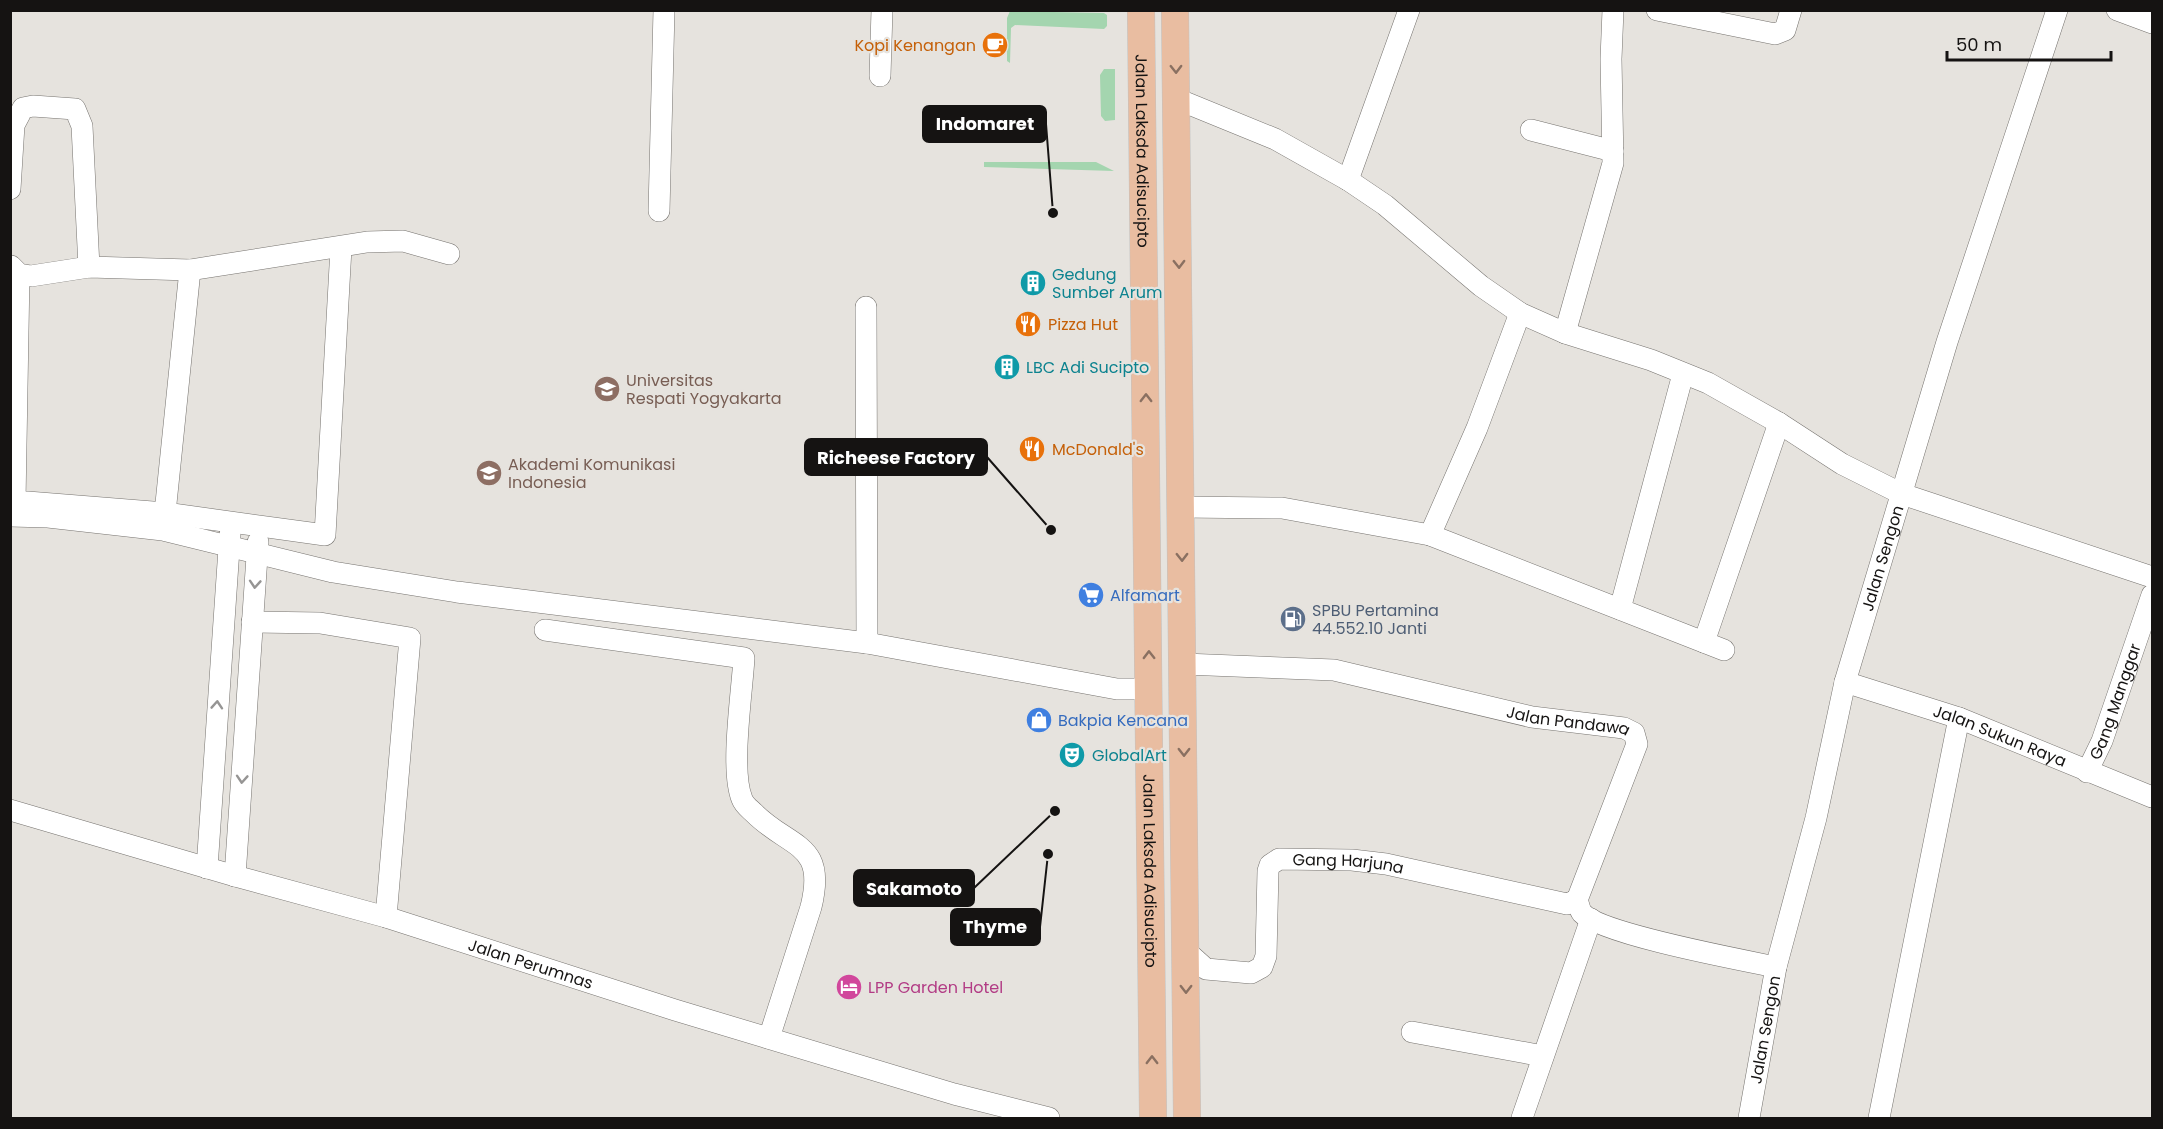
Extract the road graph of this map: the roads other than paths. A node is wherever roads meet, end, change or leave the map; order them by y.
1 (664, 10) edge
2 (882, 10) edge
3 (1141, 10) edge
4 (1175, 10) edge
5 (1409, 10) edge
6 (1613, 10) edge
7 (1657, 10) edge
8 (1791, 10) edge
9 (2057, 10) edge
10 (2117, 10) edge
11 (2152, 23) edge
12 (880, 76) dead end
13 (1177, 99) junction
14 (1531, 130) dead end
15 (1613, 151) junction
16 (1348, 180) junction
17 (10, 189) edge
18 (659, 211) dead end
19 (342, 248) junction
20 (449, 254) dead end
21 (89, 267) junction
22 (15, 270) edge
23 (190, 270) junction
24 (866, 308) dead end
25 (1520, 313) junction
26 (1565, 333) junction
27 (1683, 374) junction
28 (1779, 423) junction
29 (1181, 456) junction
30 (1147, 457) junction
31 (1148, 488) junction
32 (1902, 494) junction
33 (1182, 497) junction
34 (165, 513) junction
35 (10, 516) edge
36 (232, 522) junction
37 (259, 526) junction
38 (1430, 535) junction
39 (228, 547) junction
40 (257, 554) junction
41 (2152, 577) edge
42 (2152, 595) edge
43 (1620, 609) junction
44 (252, 622) junction
45 (545, 630) dead end
46 (1704, 642) junction
47 (867, 643) junction
48 (1724, 650) dead end
49 (1184, 664) junction
50 (1845, 682) junction
51 (1150, 689) junction
52 (1959, 718) junction
53 (2087, 772) junction
54 (2152, 797) edge
55 (10, 810) edge
56 (207, 868) junction
57 (235, 876) junction
58 (1577, 900) junction
59 (386, 917) junction
60 (1591, 919) junction
61 (1186, 951) junction
62 (1776, 967) junction
63 (1412, 1032) dead end
64 (769, 1038) junction
65 (1543, 1056) junction
66 (1049, 1119) edge
67 (1153, 1119) edge
68 (1187, 1119) edge
69 (1522, 1119) edge
70 (1749, 1119) edge
71 (1879, 1119) edge

1 - 18 street
2 - 12 street
30 -> 3 main road, Jalan Laksda Adisucipto
4 -> 13 main road, Jalan Laksda Adisucipto
5 - 16 street
6 - 15 street
7 - 8 street
9 - 32 street, Jalan Sengon
10 - 11 street
13 - 16 street
13 -> 29 main road, Jalan Laksda Adisucipto
14 - 15 street
15 - 26 street
16 - 25 street
17 - 21 street
19 - 20 street
19 - 23 street
19 - 37 street
21 - 22 street
21 - 23 street
22 - 34 street
23 - 34 street
24 - 47 street
25 - 26 street
25 - 38 street
26 - 27 street
27 - 28 street
27 - 43 street
28 - 32 street
28 - 46 street
29 - 30 main road
29 - 33 main road, Jalan Laksda Adisucipto
30 - 31 main road, Jalan Laksda Adisucipto
31 - 33 main road
51 -> 31 main road, Jalan Laksda Adisucipto
32 - 41 street
32 - 50 street, Jalan Sengon
33 - 38 street
33 -> 49 main road, Jalan Laksda Adisucipto
34 - 36 street
35 - 39 street
36 - 37 street
36 - 39 street
37 - 40 street
38 - 43 street
39 - 40 street
56 -> 39 street
40 -> 44 street
40 - 47 street
42 - 53 street, Gang Manggar
43 - 46 street
44 -> 57 street
44 - 59 street
45 - 64 street
46 - 48 street
47 - 51 street
49 - 58 street, Jalan Pandawa
49 -> 61 main road, Jalan Laksda Adisucipto
50 - 52 street, Jalan Sukun Raya
50 - 62 street, Jalan Sengon
67 -> 51 main road, Jalan Laksda Adisucipto
52 - 53 street, Jalan Sukun Raya
52 - 71 street
53 - 54 street, Jalan Sukun Raya
55 - 56 street, Jalan Perumnas
56 - 57 street, Jalan Perumnas
57 - 59 street, Jalan Perumnas
58 - 60 street
58 - 61 street, Gang Harjuna
59 - 64 street, Jalan Perumnas
60 - 62 street
60 - 65 street
61 -> 68 main road, Jalan Laksda Adisucipto
62 - 70 street, Jalan Sengon
63 - 65 street
64 - 66 street, Jalan Perumnas
65 - 69 street

